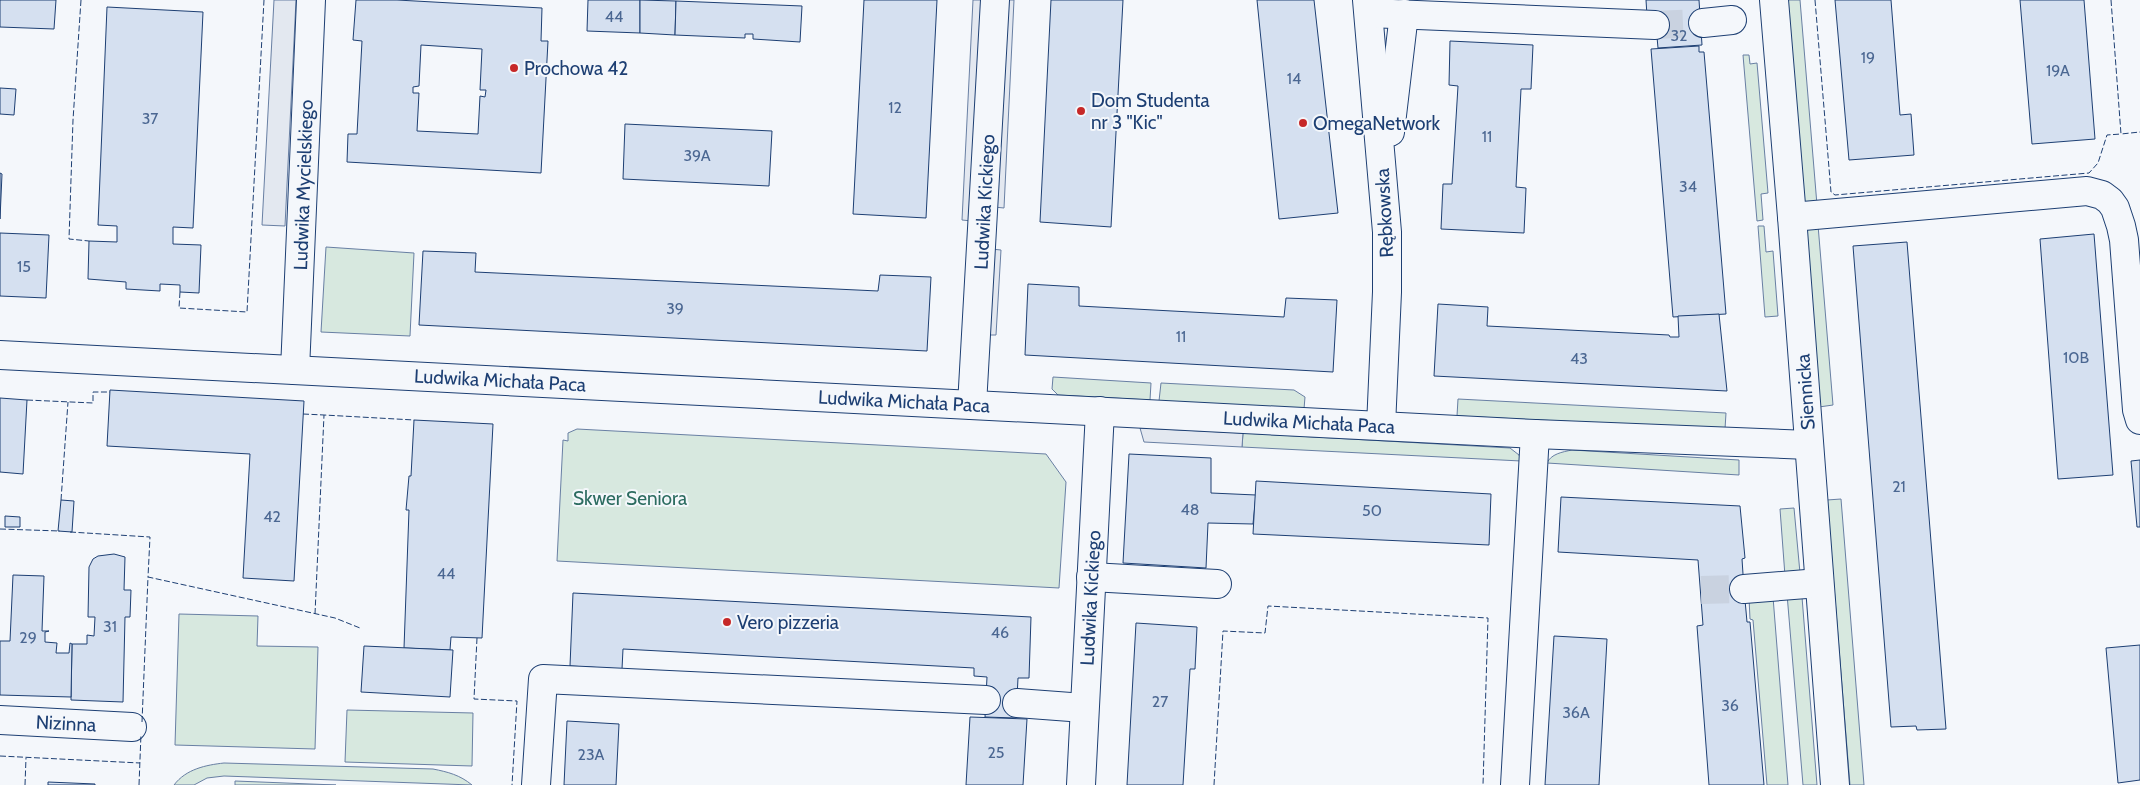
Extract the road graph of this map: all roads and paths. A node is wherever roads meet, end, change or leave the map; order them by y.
1 (311, 0) edge
2 (995, 0) edge
3 (1774, 0) edge
4 (1368, 7) edge
5 (1535, 11) edge
6 (1404, 14) junction
7 (1732, 20) dead end
8 (1703, 23) tunnel mouth
9 (1655, 25) tunnel mouth
10 (1381, 154) junction
11 (1792, 217) junction
12 (0, 355) edge
13 (295, 370) junction
14 (972, 405) junction
15 (1100, 411) junction
16 (2140, 420) edge
17 (1380, 426) junction
18 (1535, 434) junction
19 (1809, 445) junction
20 (1091, 577) junction
21 (1819, 583) junction
22 (1217, 584) dead end
23 (1744, 589) tunnel mouth
24 (986, 700) dead end
25 (1017, 703) dead end
26 (1084, 708) junction
27 (0, 720) edge
28 (132, 727) dead end
29 (536, 785) edge
30 (1080, 785) edge
31 (1515, 785) edge
32 (1835, 785) edge

1 - 13 street, Ludwika Mycielskiego
2 - 14 street, Ludwika Kickiego
3 - 11 street, Siennicka
4 - 6 street
4 - 10 street, Rębkowska
5 - 6 street
5 - 9 street
6 - 10 street
7 - 8 street
10 - 17 street, Rębkowska
11 - 16 street
11 - 19 street, Siennicka
12 - 13 street, Ludwika Michała Paca
13 - 14 street, Ludwika Michała Paca
14 - 15 street, Ludwika Michała Paca
15 - 17 street, Ludwika Michała Paca
15 - 20 street, Ludwika Kickiego
17 - 18 street, Ludwika Michała Paca
18 - 19 street, Ludwika Michała Paca
18 - 31 street
19 - 21 street, Siennicka
20 - 22 street
20 - 26 street, Ludwika Kickiego
21 - 23 street
21 - 32 street, Siennicka
24 - 29 street
25 - 26 street
26 - 30 street, Ludwika Kickiego
27 - 28 street, Nizinna

